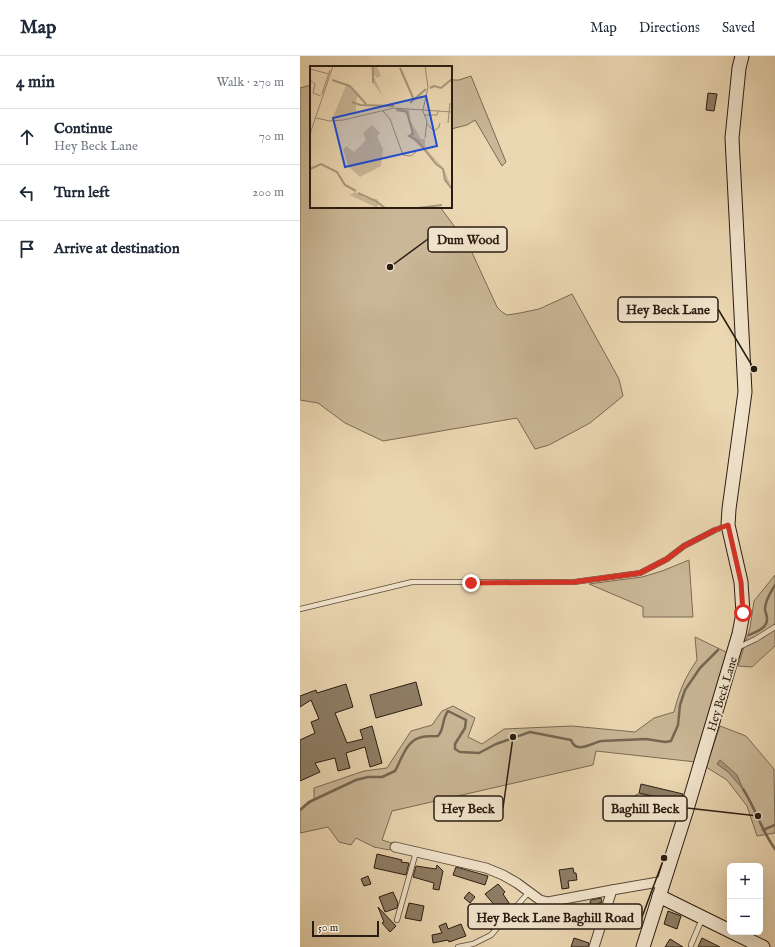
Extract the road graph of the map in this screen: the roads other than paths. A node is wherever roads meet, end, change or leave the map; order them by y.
1 (742, 56) edge
2 (728, 525) junction
3 (300, 609) edge
4 (775, 627) edge
5 (735, 648) junction
6 (639, 799) dead end
7 (687, 809) junction
8 (395, 848) dead end
9 (416, 852) junction
10 (664, 881) junction
11 (612, 890) junction
12 (528, 892) junction
13 (659, 896) junction
14 (703, 918) junction
15 (397, 920) dead end
16 (727, 929) edge
17 (739, 935) edge
18 (690, 945) dead end
19 (458, 947) edge
20 (594, 947) edge
21 (643, 947) edge
22 (763, 947) edge

1 - 2 street, Hey Beck Lane
2 - 3 lane
2 - 5 street, Hey Beck Lane
4 - 5 lane
5 - 7 street, Hey Beck Lane
6 - 7 street
7 - 10 street, Hey Beck Lane
8 - 9 street
9 - 12 street
9 - 15 lane
10 - 11 street
10 - 13 street, Hey Beck Lane
11 - 12 street
11 - 20 street
12 - 19 lane
13 - 14 street
13 - 21 street, Hey Beck Lane
14 - 16 street
14 - 18 lane
17 - 22 street

